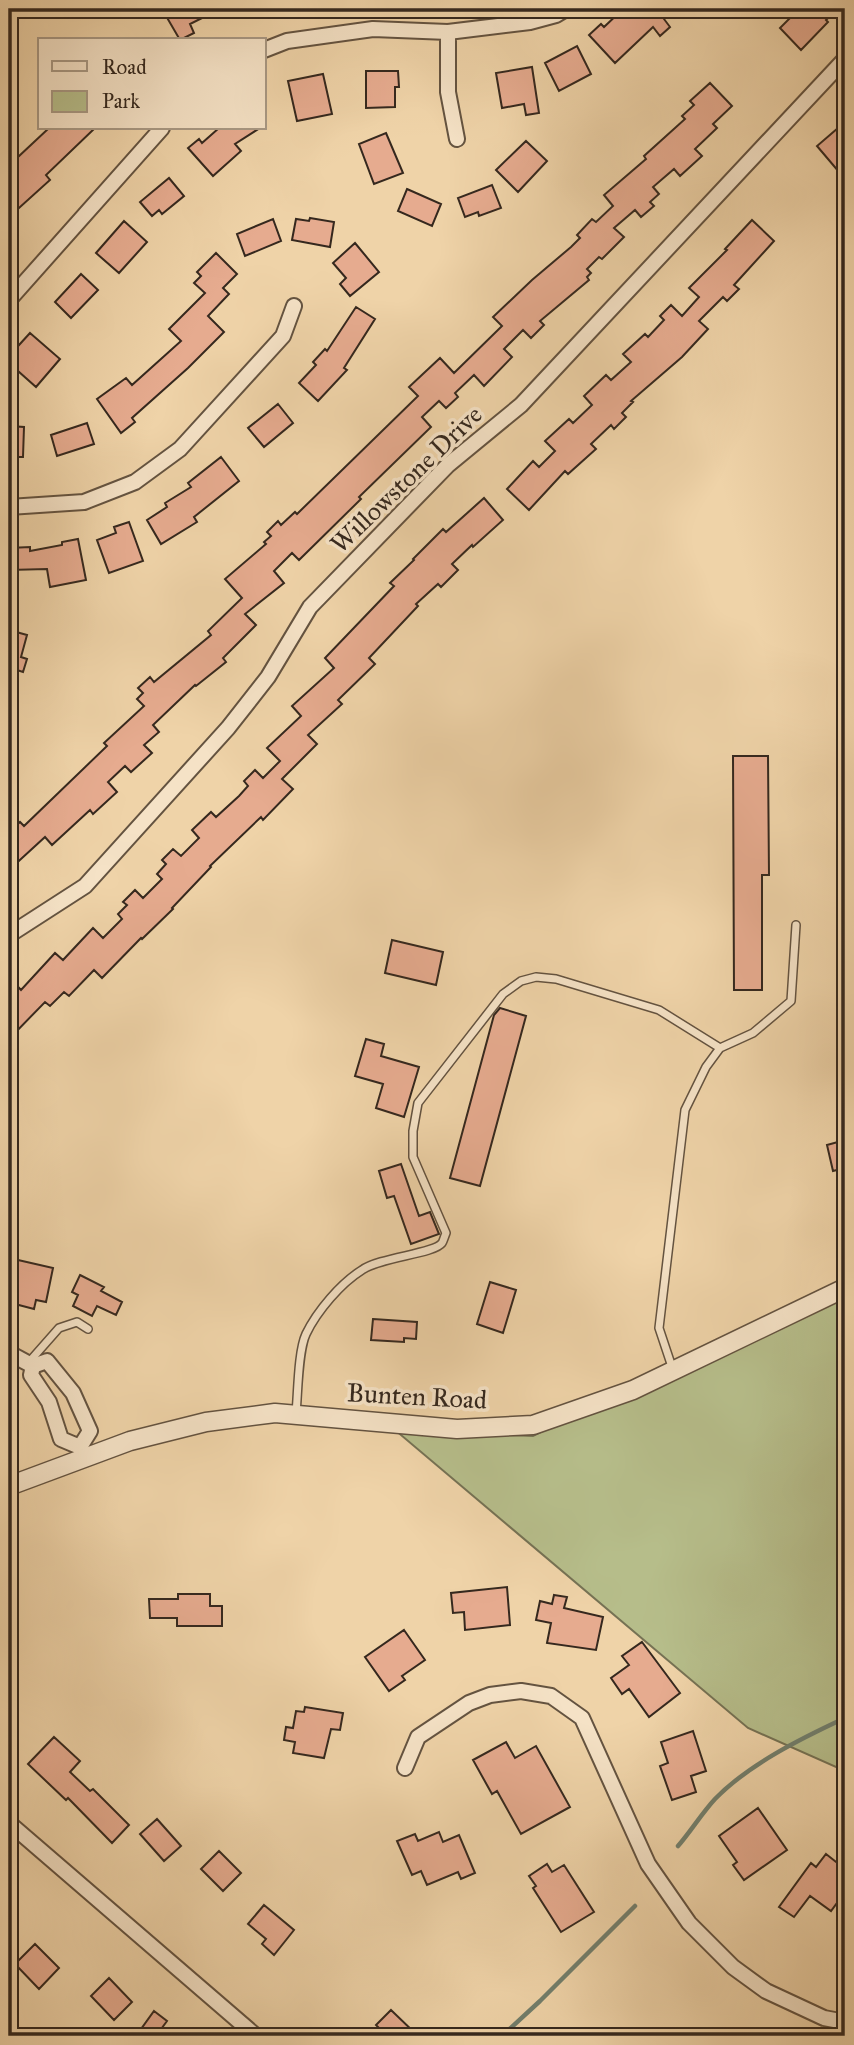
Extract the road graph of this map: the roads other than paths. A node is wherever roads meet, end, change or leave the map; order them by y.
1 (566, 9) edge
2 (529, 16) edge
3 (448, 32) junction
4 (266, 49) edge
5 (845, 59) edge
6 (160, 130) edge
7 (457, 139) dead end
8 (9, 300) edge
9 (294, 306) dead end
10 (9, 507) edge
11 (796, 925) dead end
12 (9, 934) edge
13 (720, 1048) junction
14 (845, 1288) edge
15 (88, 1329) dead end
16 (9, 1353) edge
17 (31, 1364) junction
18 (673, 1370) junction
19 (65, 1383) junction
20 (45, 1396) junction
21 (296, 1414) junction
22 (81, 1452) junction
23 (9, 1486) edge
24 (405, 1768) dead end
25 (9, 1823) edge
26 (845, 2022) edge
27 (256, 2036) edge

1 - 2 street
2 - 3 street
3 - 4 street
3 - 7 street
5 - 12 street, Willowstone Drive
6 - 8 street
9 - 10 street
11 - 13 lane
13 - 18 lane
13 - 21 lane
14 - 18 street, Bunten Road
15 - 17 lane
16 - 17 street
17 - 19 street
17 - 20 street
18 - 21 street, Bunten Road
19 - 20 street
19 - 22 street
20 - 22 street
21 - 22 street, Bunten Road
22 - 23 street, Bunten Road
24 - 26 street
25 - 27 street

